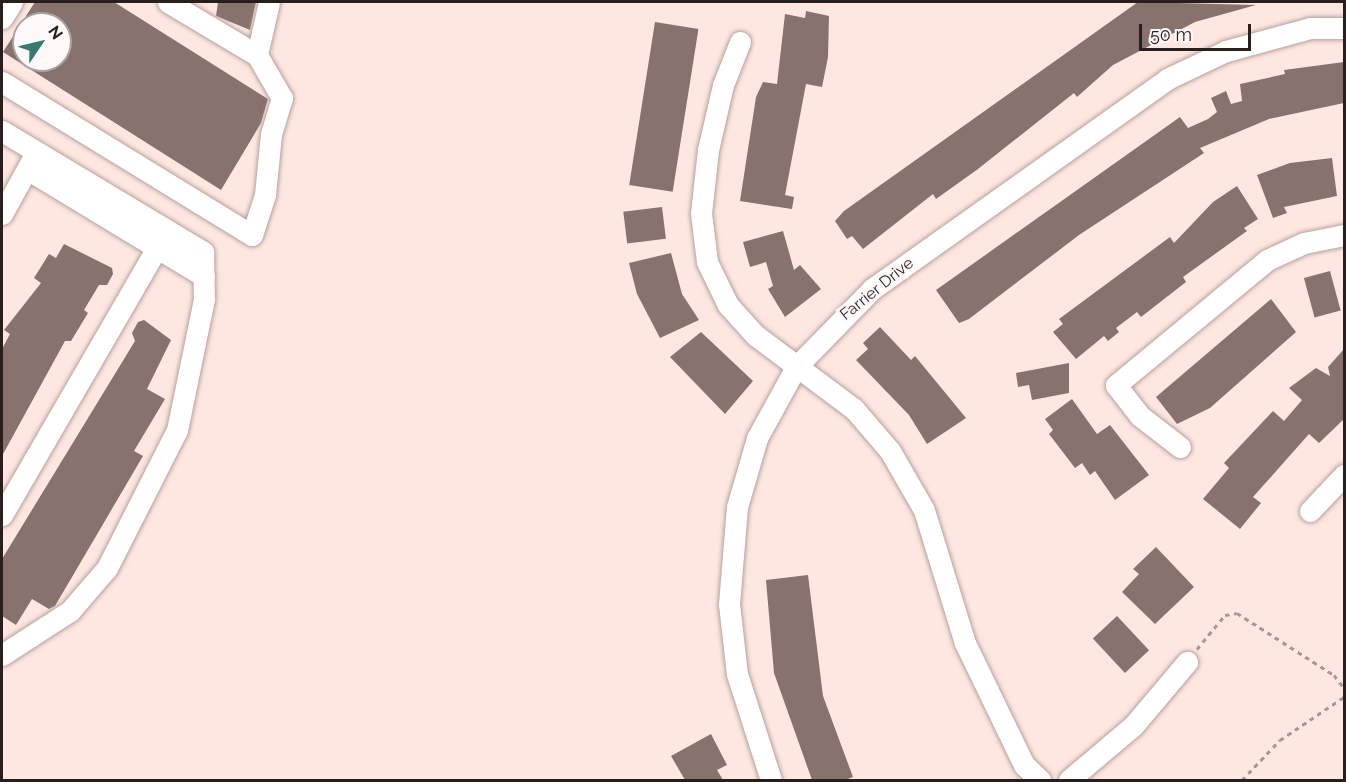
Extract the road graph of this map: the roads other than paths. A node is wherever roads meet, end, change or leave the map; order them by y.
1 (12, 2) edge
2 (168, 2) edge
3 (269, 2) edge
4 (191, 8) edge
5 (2, 18) edge
6 (1344, 28) edge
7 (740, 42) dead end
8 (257, 55) junction
9 (2, 82) edge
10 (2, 131) edge
11 (35, 159) junction
12 (2, 214) edge
13 (1344, 235) edge
14 (156, 249) junction
15 (204, 276) junction
16 (796, 367) junction
17 (1180, 447) dead end
18 (1344, 475) edge
19 (1310, 511) dead end
20 (2, 514) edge
21 (2, 655) edge
22 (1187, 662) road end
23 (771, 780) edge
24 (1040, 780) edge
25 (1069, 780) edge

1 - 5 street
2 - 4 street
3 - 8 street
4 - 8 street
6 - 16 street, Farrier Drive
7 - 16 street
8 - 9 street
10 - 11 street
11 - 12 street
11 - 14 street
11 - 15 street
13 - 17 street
14 - 15 street
14 - 20 street
15 - 21 street
16 - 23 street, Farrier Drive
16 - 24 street
18 - 19 street
22 - 25 street

